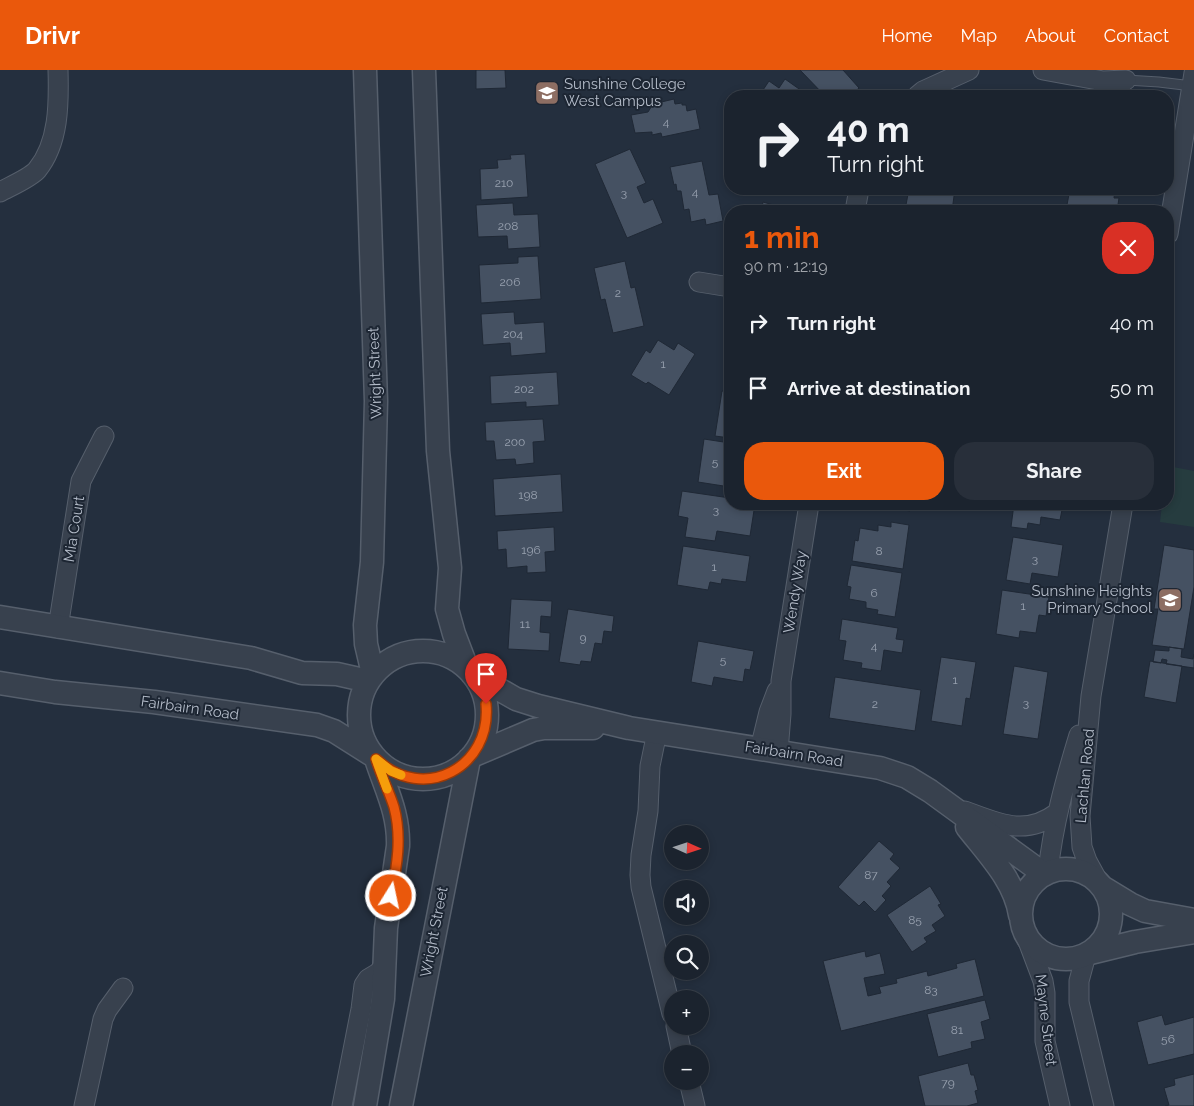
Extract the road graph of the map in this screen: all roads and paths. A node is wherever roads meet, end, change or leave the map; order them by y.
1 (58, 70) edge
2 (365, 70) edge
3 (424, 70) edge
4 (969, 70) edge
5 (1042, 70) edge
6 (1193, 79) edge
7 (1126, 80) joint
8 (924, 90) edge
9 (0, 192) edge
10 (1173, 205) edge
11 (699, 282) dead end
12 (724, 286) edge
13 (104, 436) dead end
14 (808, 510) edge
15 (1122, 510) edge
16 (0, 617) edge
17 (58, 628) junction
18 (470, 671) junction
19 (370, 677) junction
20 (0, 683) edge
21 (1091, 696) junction
22 (630, 728) junction
23 (663, 733) junction
24 (769, 750) junction
25 (375, 757) junction
26 (470, 757) junction
27 (949, 805) junction
28 (1057, 813) junction
29 (1046, 873) junction
30 (1101, 885) junction
31 (1194, 920) edge
32 (1023, 925) junction
33 (1194, 932) edge
34 (1088, 954) junction
35 (385, 965) junction
36 (123, 988) dead end
37 (666, 990) edge
38 (691, 1090) edge
39 (84, 1106) edge
40 (342, 1106) edge
41 (365, 1106) edge
42 (401, 1106) edge
43 (695, 1106) edge
44 (1060, 1106) edge
45 (1104, 1106) edge

1 - 9 street
2 - 19 street, Wright Street
3 - 18 street
4 - 8 street
5 - 7 street
6 - 7 lane
6 - 10 street
11 - 12 street
13 - 17 street, Mia Court
14 - 24 street, Wendy Way
15 - 21 street, Lachlan Road
16 - 17 street
17 - 19 street
18 - 19 street
18 - 22 street, Fairbairn Road
18 - 26 street
19 - 25 street
20 - 25 street, Fairbairn Road
21 - 28 street, Lachlan Road
21 - 30 street, Lachlan Road
22 - 23 street, Fairbairn Road
22 - 26 street, Fairbairn Road
23 - 24 street, Fairbairn Road
23 - 37 street
24 - 27 street, Fairbairn Road
25 - 26 street
25 - 35 street
26 - 42 street, Wright Street
27 - 28 street, Fairbairn Road
27 - 29 street, Fairbairn Road
27 - 32 street, Fairbairn Road
28 - 29 street, Lachlan Road
29 - 30 street
29 - 32 street
30 - 31 street
30 - 34 street
32 - 34 street
32 - 44 street, Mayne Street
33 - 34 street
34 - 45 street
35 - 40 street
35 - 41 street
36 - 39 street
38 - 43 street

